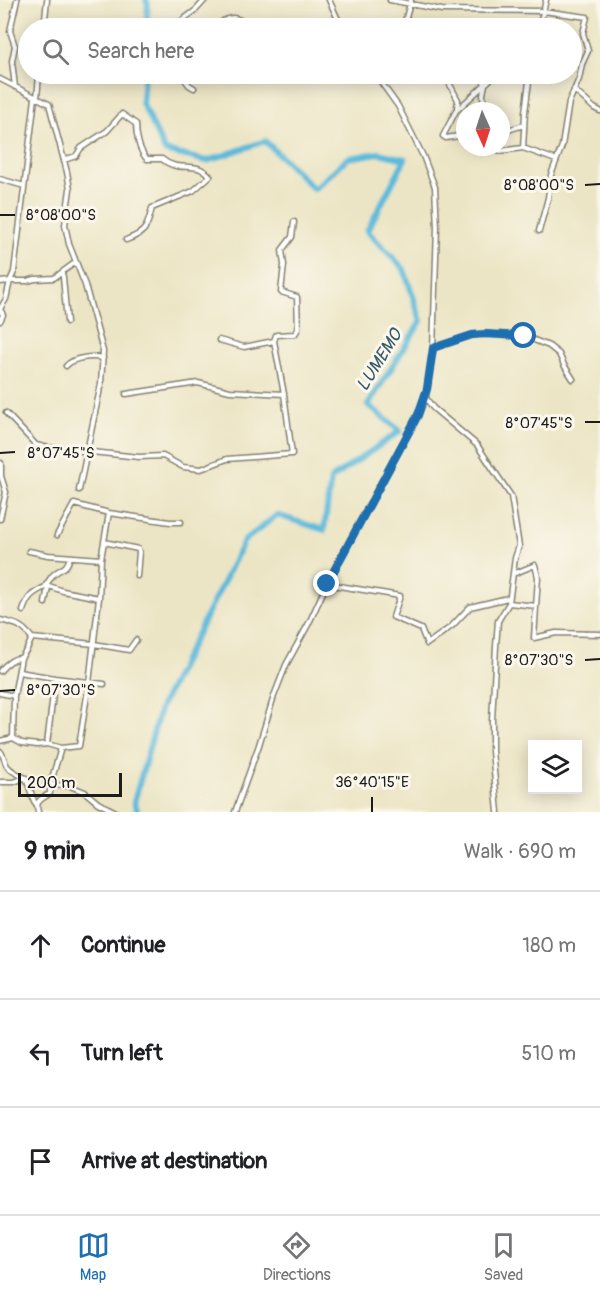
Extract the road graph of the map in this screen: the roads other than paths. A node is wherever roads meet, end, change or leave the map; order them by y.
1 (18, 0) edge
2 (47, 0) edge
3 (205, 0) edge
4 (329, 0) edge
5 (390, 0) edge
6 (546, 0) edge
7 (411, 2) edge
8 (543, 11) junction
9 (45, 18) edge
10 (185, 18) edge
11 (337, 18) edge
12 (406, 18) edge
13 (541, 18) edge
14 (582, 64) edge
15 (0, 79) edge
16 (38, 84) edge
17 (188, 84) edge
18 (383, 84) edge
19 (450, 84) edge
20 (529, 84) edge
21 (577, 84) edge
22 (485, 85) joint
23 (15, 87) junction
24 (194, 88) dead end
25 (574, 90) junction
26 (36, 98) junction
27 (458, 102) edge
28 (466, 102) edge
29 (483, 102) edge
30 (456, 111) edge
31 (600, 111) edge
32 (524, 125) junction
33 (510, 130) edge
34 (456, 136) edge
35 (523, 148) junction
36 (510, 150) edge
37 (64, 160) junction
38 (556, 160) junction
39 (0, 179) edge
40 (24, 186) junction
41 (294, 222) dead end
42 (539, 231) dead end
43 (126, 240) dead end
44 (76, 262) junction
45 (62, 273) junction
46 (10, 281) junction
47 (0, 282) edge
48 (0, 321) edge
49 (67, 322) dead end
50 (219, 340) dead end
51 (274, 341) junction
52 (433, 348) junction
53 (103, 358) junction
54 (66, 366) dead end
55 (573, 379) dead end
56 (427, 389) junction
57 (284, 393) junction
58 (126, 394) dead end
59 (6, 413) dead end
60 (86, 452) junction
61 (2, 463) dead end
62 (1, 476) edge
63 (79, 490) dead end
64 (109, 513) junction
65 (0, 519) edge
66 (181, 522) dead end
67 (57, 535) dead end
68 (104, 542) junction
69 (29, 551) dead end
70 (70, 557) junction
71 (101, 559) junction
72 (513, 574) junction
73 (137, 576) dead end
74 (327, 584) junction
75 (48, 586) junction
76 (99, 598) junction
77 (508, 600) junction
78 (45, 603) dead end
79 (536, 606) junction
80 (23, 611) dead end
81 (0, 620) edge
82 (600, 634) edge
83 (32, 638) junction
84 (136, 640) dead end
85 (94, 644) junction
86 (21, 658) junction
87 (0, 670) edge
88 (19, 672) junction
89 (55, 678) junction
90 (89, 683) junction
91 (104, 684) dead end
92 (0, 693) edge
93 (14, 696) junction
94 (13, 738) junction
95 (0, 741) edge
96 (47, 744) junction
97 (61, 748) junction
98 (0, 751) edge
99 (24, 777) junction
100 (0, 782) edge
101 (50, 785) junction
102 (37, 805) junction
103 (38, 812) edge
104 (116, 812) edge
105 (235, 812) edge
106 (498, 812) edge

1 - 23 street
2 - 9 street
3 - 10 street
4 - 11 street
5 - 7 street
6 - 8 street
7 - 8 street
7 - 12 street
8 - 13 street
8 - 14 street
15 - 23 street
16 - 26 street
17 - 24 street
18 - 52 street
19 - 27 street
20 - 32 street
21 - 25 street
22 - 28 street
22 - 29 street
23 - 26 street
25 - 31 street
25 - 38 street
26 - 37 street
26 - 40 street
30 - 34 street
32 - 33 street
32 - 35 street
35 - 36 street
35 - 38 street
37 - 43 street
37 - 44 street
38 - 42 street
39 - 40 street
40 - 46 street
41 - 51 street
44 - 45 street
44 - 53 street
45 - 46 street
45 - 49 street
46 - 47 street
46 - 48 street
50 - 51 street
51 - 57 street
52 - 55 street
52 - 56 street
53 - 54 street
53 - 60 street
56 - 72 street
56 - 74 street
57 - 58 street
57 - 60 street
59 - 60 street
60 - 63 street
61 - 62 street
62 - 65 street
64 - 66 street
64 - 67 street
64 - 68 street
68 - 71 street
68 - 73 street
69 - 70 street
70 - 71 street
70 - 75 street
71 - 76 street
72 - 77 street
72 - 79 street
74 - 77 street
74 - 105 street
75 - 76 street
75 - 78 street
75 - 80 street
76 - 85 street
77 - 79 street
77 - 106 street
79 - 82 street
81 - 83 street
83 - 85 street
83 - 86 street
84 - 85 street
85 - 90 street
86 - 87 street
86 - 88 street
88 - 89 street
88 - 93 street
89 - 90 street
89 - 96 street
90 - 91 street
90 - 97 street
92 - 93 street
93 - 94 street
94 - 95 street
94 - 96 street
96 - 97 street
97 - 101 street
98 - 99 street
99 - 100 street
99 - 102 street
101 - 102 street
101 - 104 street
102 - 103 street

